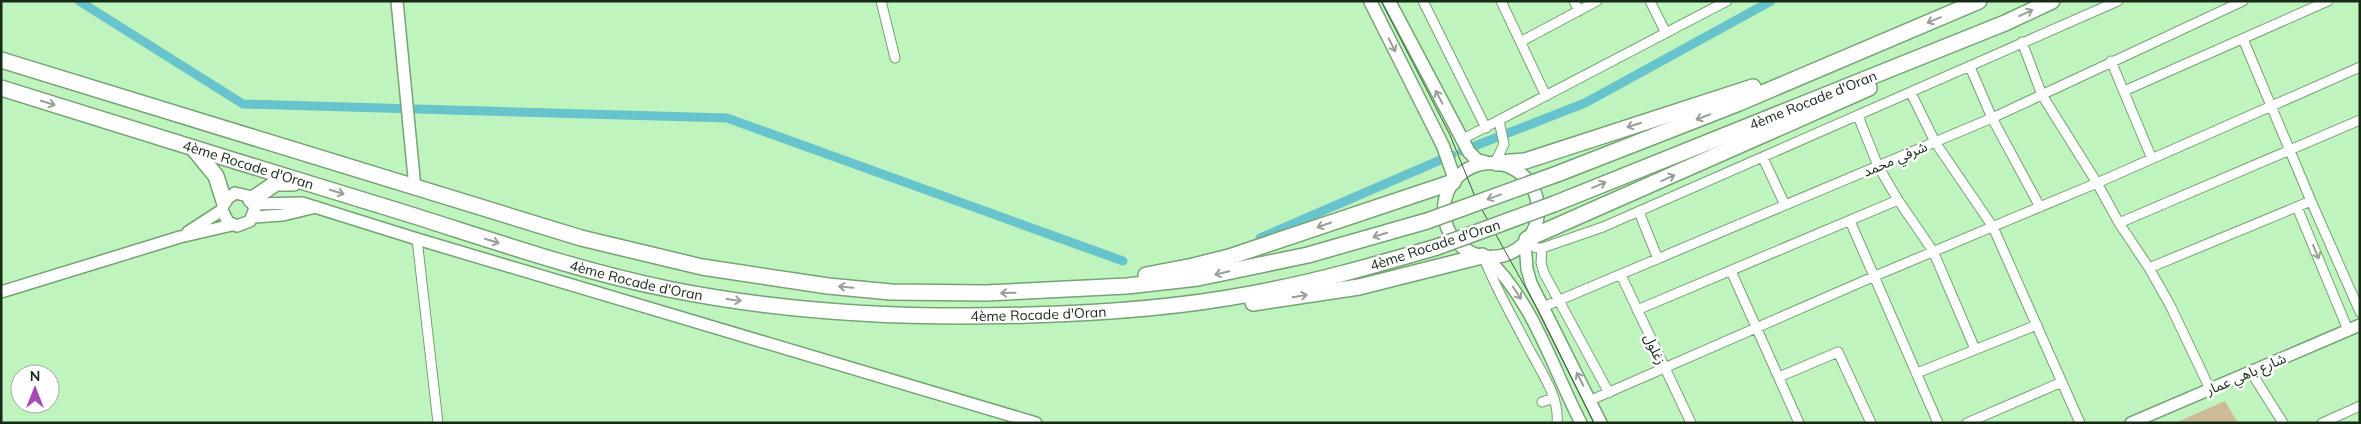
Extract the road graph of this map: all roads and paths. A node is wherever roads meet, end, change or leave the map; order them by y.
1 (398, 1) edge
2 (880, 1) edge
3 (1370, 1) edge
4 (1389, 1) edge
5 (1423, 1) edge
6 (1502, 1) edge
7 (1574, 1) edge
8 (1596, 1) edge
9 (1650, 1) edge
10 (1979, 1) edge
11 (2052, 1) edge
12 (2118, 1) edge
13 (2243, 1) edge
14 (2328, 1) edge
15 (1726, 2) edge
16 (1579, 11) junction
17 (2005, 23) junction
18 (1666, 33) junction
19 (2243, 39) junction
20 (1522, 41) junction
21 (2022, 42) junction
22 (895, 58) dead end
23 (1, 60) edge
24 (2111, 61) junction
25 (1831, 64) junction
26 (1970, 67) junction
27 (2360, 67) edge
28 (1, 88) edge
29 (2124, 91) junction
30 (1911, 93) junction
31 (2042, 95) junction
32 (1546, 96) junction
33 (2273, 106) junction
34 (1858, 116) junction
35 (1992, 118) junction
36 (2360, 120) edge
37 (1499, 121) junction
38 (1486, 128) junction
39 (1461, 140) junction
40 (1935, 142) junction
41 (193, 148) junction
42 (2291, 150) junction
43 (1763, 158) junction
44 (2152, 158) junction
45 (1494, 163) junction
46 (1878, 166) junction
47 (1454, 181) junction
48 (2097, 183) junction
49 (312, 185) junction
50 (415, 188) junction
51 (1898, 200) junction
52 (2311, 201) junction
53 (252, 202) junction
54 (1785, 205) junction
55 (223, 206) junction
56 (318, 207) junction
57 (2040, 207) junction
58 (2297, 207) junction
59 (1639, 212) junction
60 (252, 217) junction
61 (1850, 221) junction
62 (2119, 223) junction
63 (232, 225) junction
64 (1993, 226) junction
65 (180, 237) junction
66 (417, 240) junction
67 (1526, 241) junction
68 (1542, 248) junction
69 (1934, 251) junction
70 (1484, 256) junction
71 (1658, 259) junction
72 (2149, 268) junction
73 (1731, 271) junction
74 (1621, 275) junction
75 (1875, 276) junction
76 (1, 292) edge
77 (1033, 292) junction
78 (1557, 301) junction
79 (1544, 307) junction
80 (1637, 310) junction
81 (2360, 312) edge
82 (1094, 313) junction
83 (2037, 325) junction
84 (2360, 325) edge
85 (1758, 328) junction
86 (2348, 330) junction
87 (1975, 350) junction
88 (1665, 370) junction
89 (2251, 372) junction
90 (1917, 373) junction
91 (1779, 377) junction
92 (2062, 382) junction
93 (2210, 389) junction
94 (1609, 393) junction
95 (1554, 398) junction
96 (1591, 400) junction
97 (1542, 402) dead end
98 (2360, 406) edge
99 (438, 423) edge
100 (1036, 423) edge
101 (1557, 423) edge
102 (1582, 423) edge
103 (1601, 423) edge
104 (1691, 423) edge
105 (1799, 423) edge
106 (1871, 423) edge
107 (1938, 423) edge
108 (1967, 423) edge
109 (2080, 423) edge
110 (2131, 423) edge
111 (2283, 423) edge
112 (2322, 423) edge

1 - 50 main road
2 - 22 street
3 -> 47 main road
39 -> 4 main road
5 - 38 street
6 - 20 street
7 - 16 street
8 - 16 street
9 - 18 street
10 -> 25 highway, 4ème Rocade d'Oran
17 -> 11 highway, 4ème Rocade d'Oran
12 - 21 street
13 - 24 street, شرفي محمد
14 - 19 street
15 - 18 street
16 - 20 street
67 -> 17 highway
82 -> 17 highway, 4ème Rocade d'Oran, bridge
18 - 32 street
19 - 29 street
19 - 33 street
20 - 32 street
21 - 26 street
21 - 31 street
23 - 50 highway, 4ème Rocade d'Oran
24 - 29 street
24 - 31 street, شرفي محمد
25 -> 45 highway
25 -> 77 highway, 4ème Rocade d'Oran, bridge
26 - 30 street
26 - 35 street
27 - 33 street
28 -> 41 highway, 4ème Rocade d'Oran
29 - 44 street
30 - 34 street
30 - 40 street
31 - 35 street, شرفي محمد
31 - 48 street
32 - 37 street
33 - 42 street
33 - 44 street
34 - 43 street
34 - 46 street
35 - 40 street, شرفي محمد
35 - 57 street
36 - 42 street
37 - 38 street
37 - 45 street
38 - 39 street
39 - 45 main road
40 - 46 street, شرفي محمد
40 - 64 street
41 - 49 highway, 4ème Rocade d'Oran
41 - 55 highway
42 - 52 street
42 - 62 street
43 - 54 street
43 - 59 street
44 - 48 street
45 - 47 main road
45 - 67 main road
46 - 51 street
46 - 54 street, شرفي محمد
47 - 70 main road
47 -> 77 highway
48 - 57 street
48 - 62 street
49 - 53 highway
49 -> 82 highway, 4ème Rocade d'Oran
77 -> 50 highway, 4ème Rocade d'Oran
51 - 61 street
51 - 69 street
52 - 58 street
52 - 81 street
53 - 55 main road
53 - 56 main road
53 - 60 main road
54 - 71 street, شرفي محمد
55 - 63 main road
55 - 65 main road
56 - 60 main road
56 - 66 main road
57 - 64 street
58 - 72 street
58 -> 86 street
59 - 68 street
59 - 71 street
60 - 63 main road
61 - 73 street
61 - 75 street
62 - 72 street
63 - 65 main road
64 - 69 street
64 - 83 street
65 - 76 main road
66 - 99 street
66 - 100 main road
67 - 68 street
67 - 70 main road
67 - 79 main road
68 - 78 street
69 - 75 street
69 - 87 street
82 -> 70 highway
70 - 95 street
70 -> 102 main road
71 - 74 street, شرفي محمد
72 - 93 street
73 - 80 street
73 - 85 street
74 - 78 street, شرفي محمد
74 - 80 street, زغلول
75 - 85 street
75 - 90 street
78 - 79 street, شرفي محمد
78 - 94 street
96 -> 79 main road
80 - 88 street, زغلول
83 - 87 street
83 - 92 street
84 - 86 main road, شارع باهي عمار
85 - 88 street
85 - 91 street
86 - 89 main road, شارع باهي عمار
87 - 90 street
88 - 94 street
88 - 104 street, زغلول
89 - 93 main road, شارع باهي عمار
89 - 111 street
90 - 107 street
91 - 105 street
91 - 106 street
92 - 108 street
92 - 109 street
93 - 110 main road, شارع باهي عمار
94 - 96 street
95 - 97 street
95 - 101 street
96 - 103 main road
98 - 112 street

